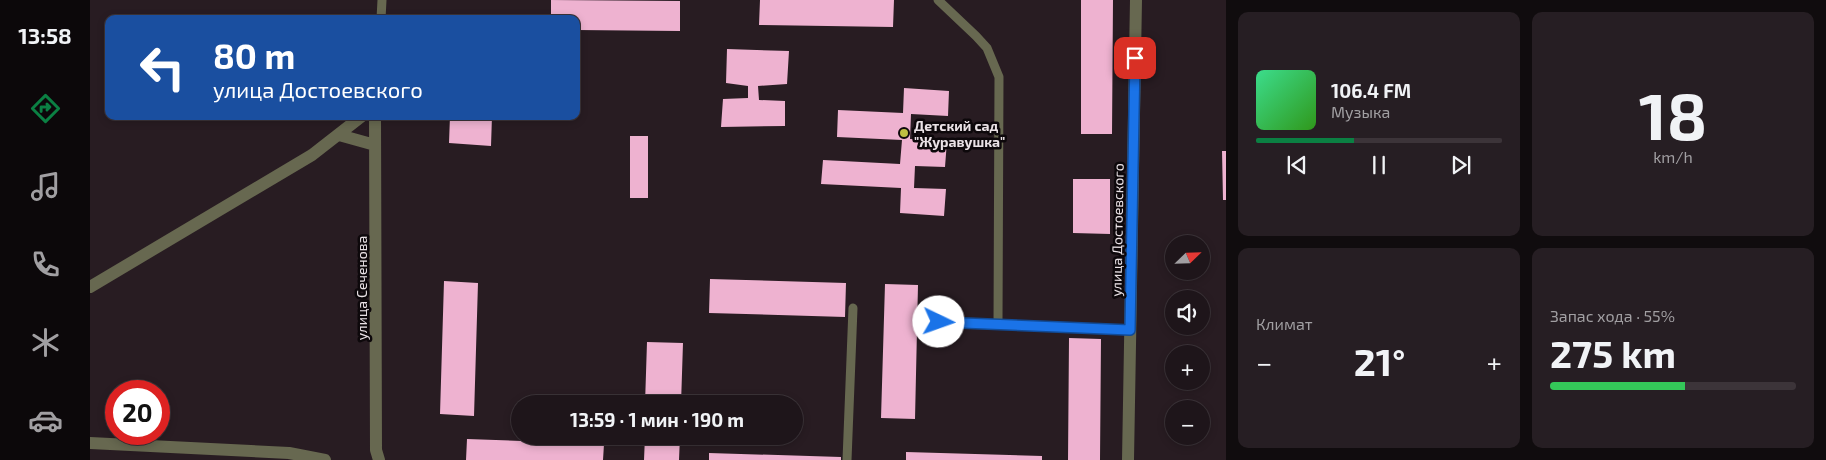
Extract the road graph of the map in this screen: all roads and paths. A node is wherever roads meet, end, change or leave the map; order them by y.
1 (382, 0) edge
2 (938, 0) edge
3 (1136, 0) edge
4 (381, 15) edge
5 (357, 120) edge
6 (375, 120) edge
7 (339, 135) junction
8 (375, 146) junction
9 (90, 287) edge
10 (853, 308) dead end
11 (939, 322) dead end
12 (998, 324) junction
13 (1130, 330) junction
14 (90, 443) edge
15 (325, 460) edge
16 (380, 460) edge
17 (847, 460) edge
18 (1128, 460) edge

1 - 4 lane
2 - 12 lane
3 - 13 street, улица Достоевского
5 - 7 street
6 - 8 street, улица Сеченова
7 - 8 street
7 - 9 street
8 - 16 street, улица Сеченова
10 - 17 lane
11 - 12 lane
12 - 13 lane
13 - 18 street, улица Достоевского
14 - 15 street

